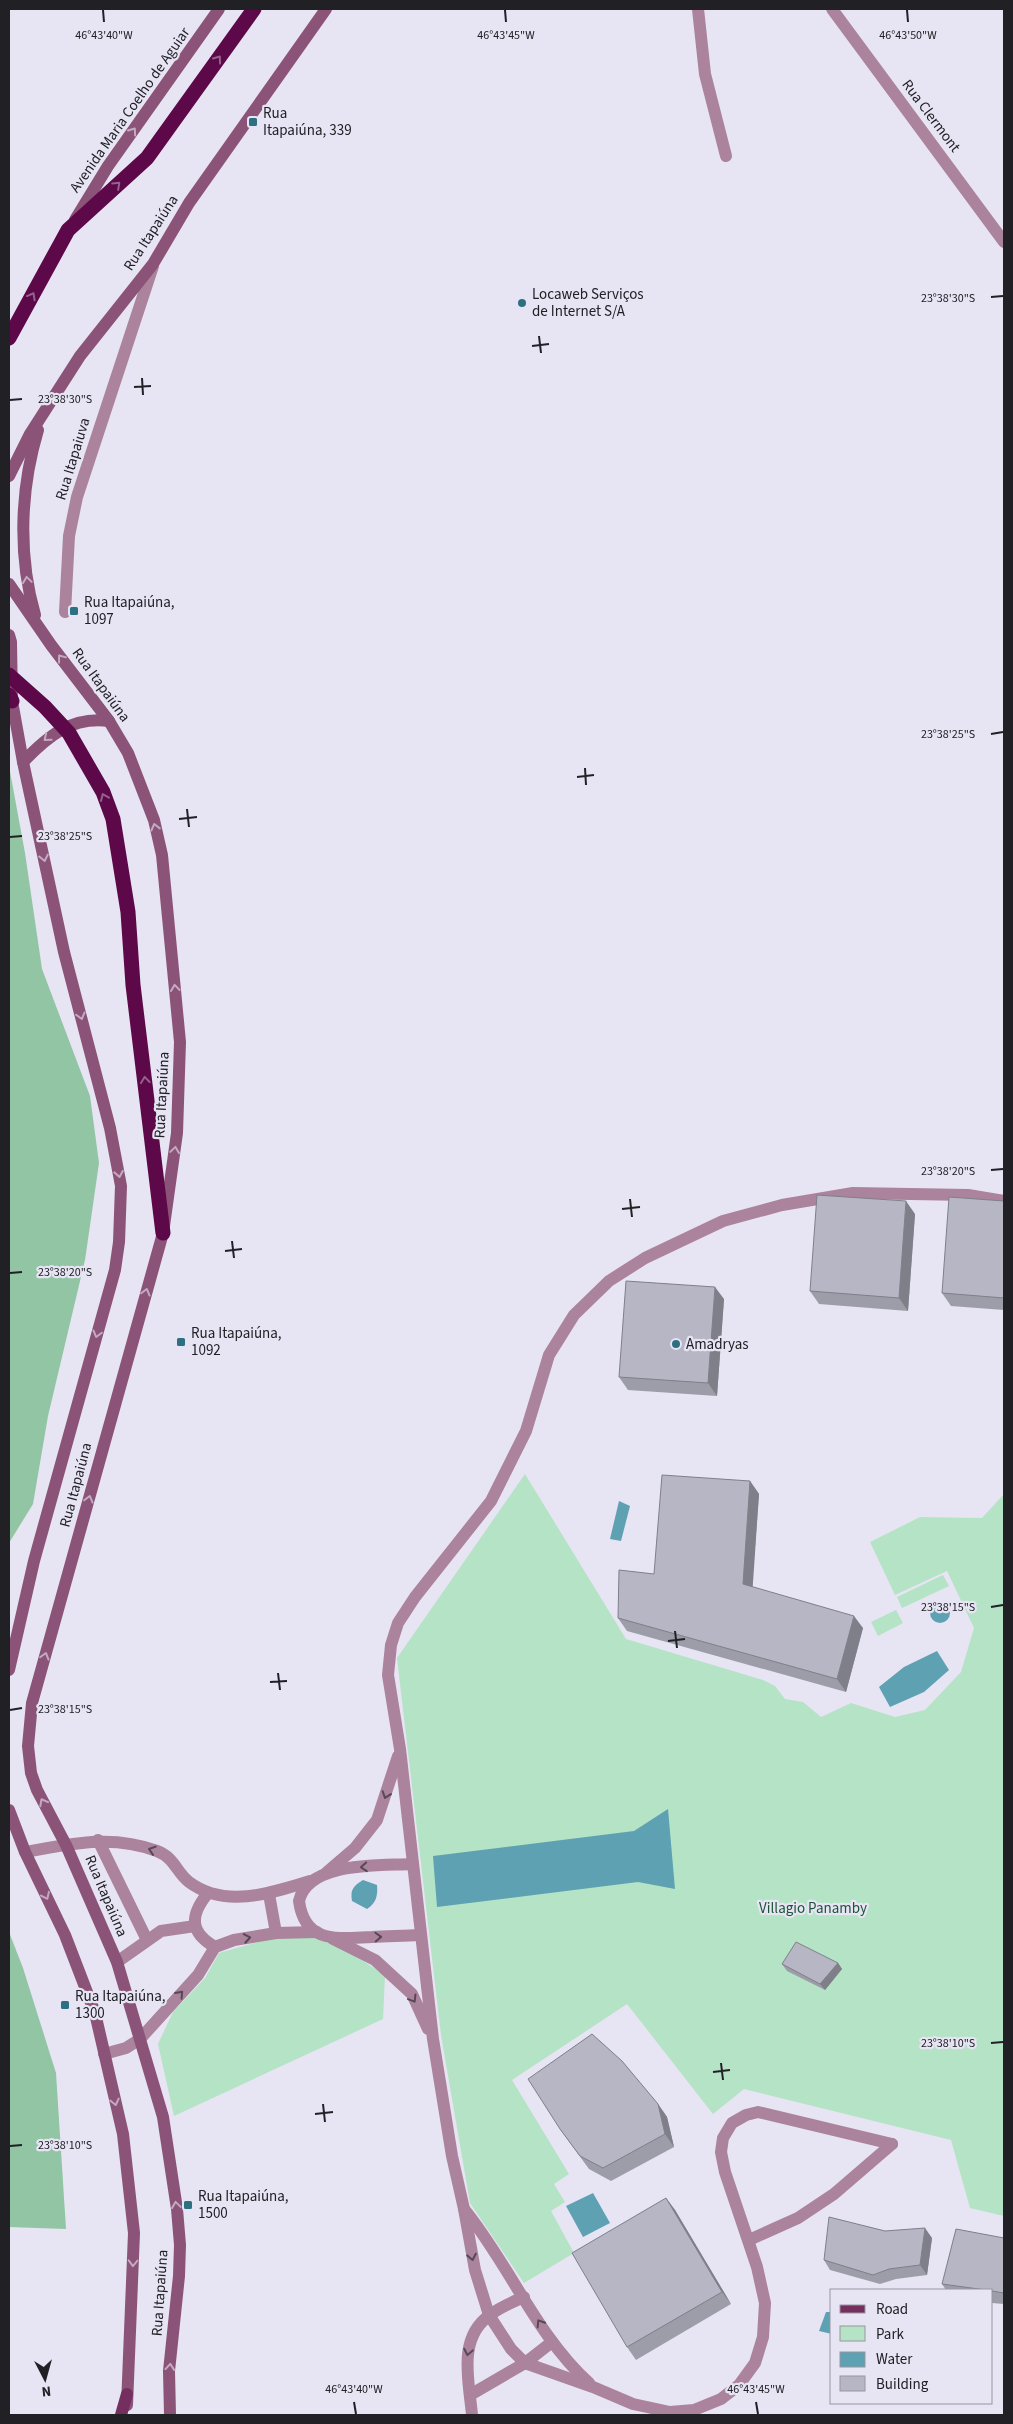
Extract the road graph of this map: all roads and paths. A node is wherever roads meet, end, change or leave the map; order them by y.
1 (220, 9) edge
2 (254, 9) edge
3 (326, 9) edge
4 (698, 9) edge
5 (832, 9) edge
6 (726, 156) dead end
7 (68, 230) junction
8 (1004, 242) edge
9 (153, 264) junction
10 (9, 338) edge
11 (43, 411) junction
12 (9, 476) edge
13 (9, 584) edge
14 (65, 612) dead end
15 (38, 627) junction
16 (9, 635) edge
17 (9, 675) edge
18 (11, 698) edge
19 (109, 721) junction
20 (23, 762) junction
21 (1004, 1201) edge
22 (163, 1233) junction
23 (9, 1670) edge
24 (400, 1748) junction
25 (9, 1810) edge
26 (98, 1840) junction
27 (66, 1845) junction
28 (25, 1852) junction
29 (412, 1864) junction
30 (326, 1873) junction
31 (310, 1881) junction
32 (208, 1893) junction
33 (269, 1894) junction
34 (195, 1926) junction
35 (276, 1932) junction
36 (317, 1932) junction
37 (419, 1935) junction
38 (333, 1939) junction
39 (147, 1940) junction
40 (215, 1947) junction
41 (117, 1962) junction
42 (433, 2038) junction
43 (140, 2039) junction
44 (104, 2054) junction
45 (464, 2209) junction
46 (749, 2240) junction
47 (524, 2297) junction
48 (489, 2315) junction
49 (552, 2342) junction
50 (525, 2363) junction
51 (594, 2387) junction
52 (128, 2394) junction
53 (470, 2396) junction
54 (121, 2415) edge
55 (127, 2415) edge
56 (170, 2415) edge
57 (472, 2415) edge

7 -> 1 main road, Avenida Maria Coelho de Aguiar
7 -> 2 highway
3 - 9 main road, Rua Itapaiúna
4 - 6 street
5 - 8 street, Rua Clermont
10 -> 7 highway
9 - 11 main road, Rua Itapaiúna
9 - 14 street, Rua Itapaiuva
11 - 12 main road, Rua Itapaiúna
15 -> 11 main road
13 - 15 main road, Rua Itapaiúna
19 -> 15 main road, Rua Itapaiúna
16 - 18 main road, Rua Itapaiúna
22 -> 17 highway
18 - 20 main road, Rua Itapaiúna
19 -> 20 main road
22 -> 19 main road, Rua Itapaiúna
20 -> 23 main road, Rua Itapaiúna
21 - 24 street
27 -> 22 main road, Rua Itapaiúna
24 - 29 street
24 -> 30 street
25 - 28 main road, Rua Itapaiúna
26 - 27 street
32 -> 26 street
26 - 39 street
27 - 28 street
27 - 41 main road, Rua Itapaiúna
28 -> 44 main road, Rua Itapaiúna
29 -> 30 street
29 - 37 street
30 - 31 street
31 - 33 street
31 - 36 street
32 - 33 street
32 - 34 street
33 - 35 street
34 - 39 street
34 - 40 street
35 - 36 street
40 -> 35 street
36 - 38 street
38 -> 37 street
37 - 42 street
38 -> 42 street
39 - 41 street
43 -> 40 street
41 - 43 main road, Rua Itapaiúna
42 - 45 street
43 - 44 street
56 -> 43 main road, Rua Itapaiúna
44 -> 52 main road, Rua Itapaiúna
45 - 47 street
45 -> 48 street
46 - 46 street
46 - 51 street
47 - 48 street
49 -> 47 street
48 - 50 street
48 -> 53 street
49 - 50 street
49 - 51 street
50 - 51 street
50 - 53 street
52 - 54 main road
52 - 55 main road, Rua Itapaiúna
53 - 57 street

